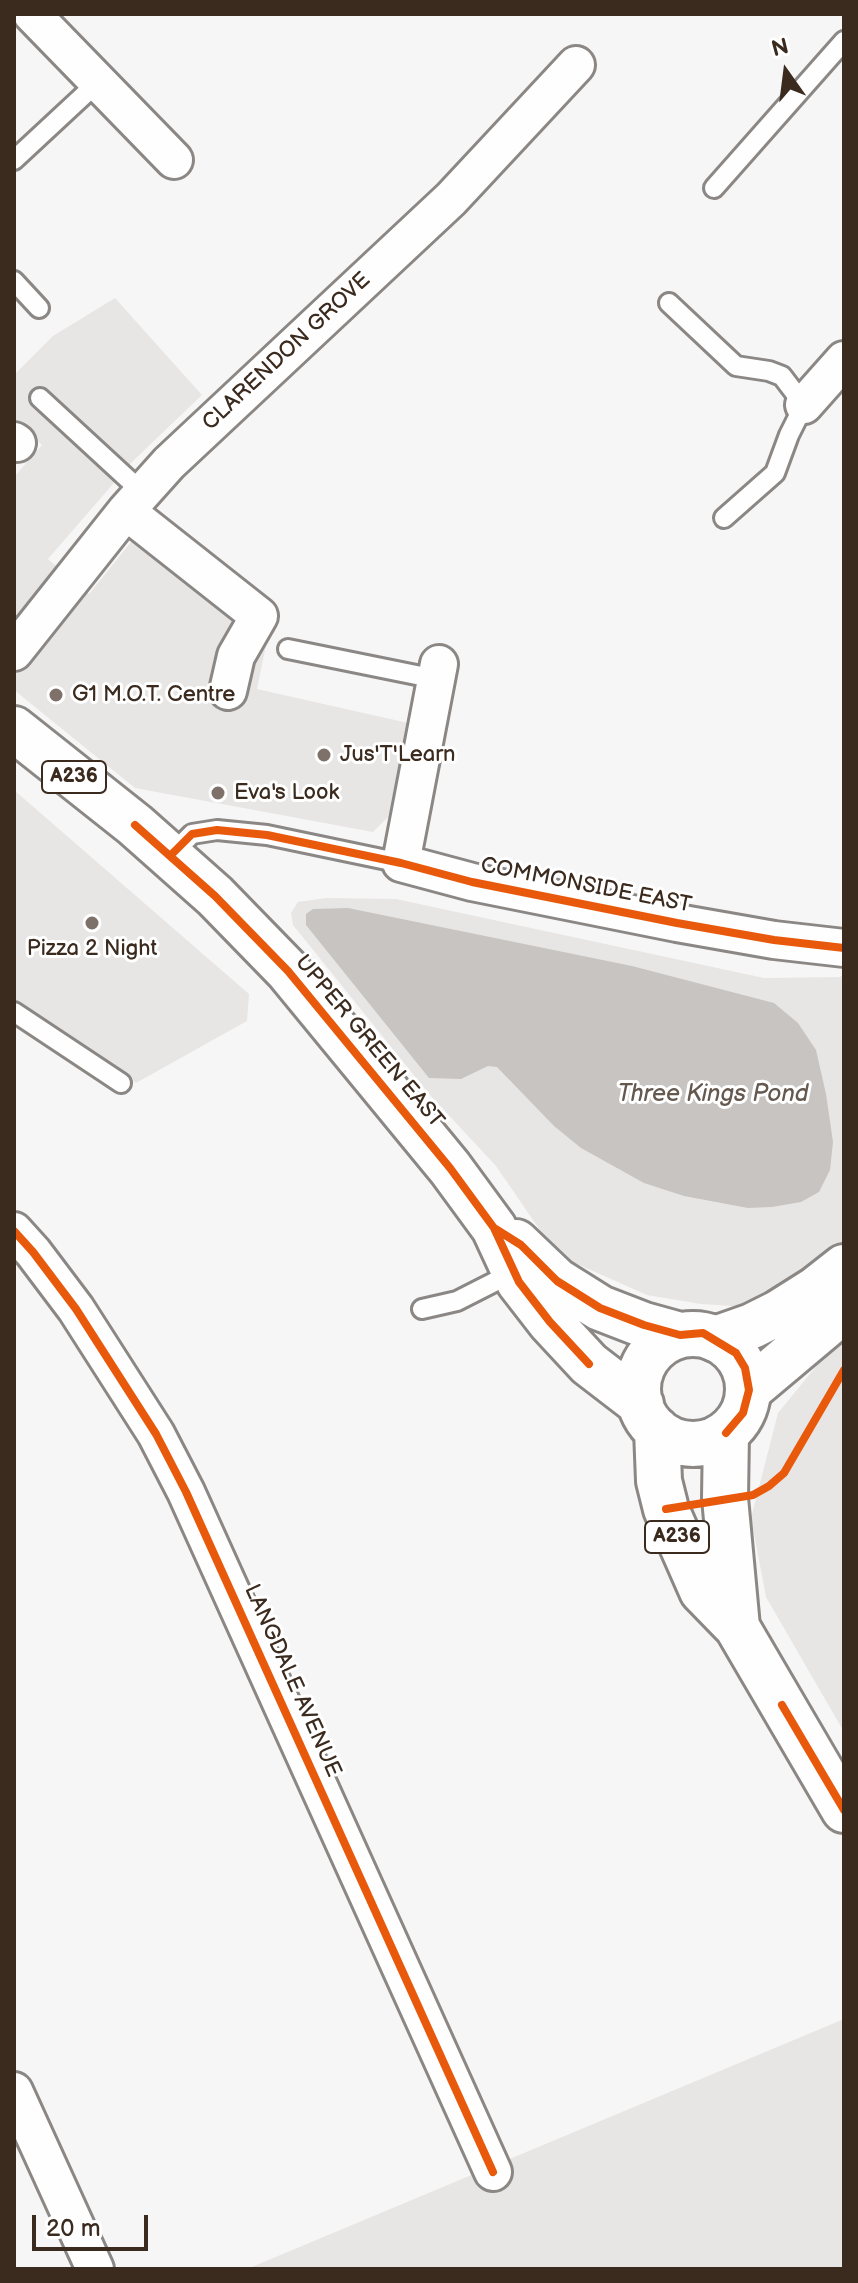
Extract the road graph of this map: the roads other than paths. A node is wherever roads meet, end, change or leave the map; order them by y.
1 (32, 14) edge
2 (844, 41) edge
3 (576, 65) dead end
4 (98, 82) junction
5 (14, 160) edge
6 (174, 160) dead end
7 (714, 188) dead end
8 (14, 281) edge
9 (669, 303) dead end
10 (39, 308) dead end
11 (844, 360) edge
12 (40, 398) dead end
13 (804, 405) junction
14 (134, 502) junction
15 (724, 518) dead end
16 (288, 649) dead end
17 (14, 652) edge
18 (437, 672) joint
19 (228, 691) dead end
20 (14, 729) edge
21 (170, 856) junction
22 (401, 863) junction
23 (844, 948) edge
24 (14, 1012) edge
25 (121, 1083) dead end
26 (494, 1228) junction
27 (14, 1231) edge
28 (844, 1267) edge
29 (514, 1272) junction
30 (422, 1309) dead end
31 (844, 1310) edge
32 (698, 1337) junction
33 (749, 1390) junction
34 (649, 1417) junction
35 (726, 1433) junction
36 (737, 1627) junction
37 (844, 1810) edge
38 (14, 2091) edge
39 (493, 2172) dead end
40 (95, 2269) edge

1 - 4 street
2 - 7 lane
3 - 14 street, CLARENDON GROVE
4 - 5 lane
4 - 6 street
8 - 10 lane
9 - 13 lane
11 - 13 street
12 - 14 lane
13 - 15 lane
14 - 17 street, CLARENDON GROVE
14 - 19 street
16 - 18 lane
18 - 22 street
20 - 21 main road, UPPER GREEN EAST / A236
21 - 22 lane, COMMONSIDE EAST
21 - 26 main road, UPPER GREEN EAST / A236
22 - 23 street, COMMONSIDE EAST
24 - 25 lane
26 - 29 main road, UPPER GREEN EAST / A236
26 - 32 main road, UPPER GREEN EAST / A236
27 - 39 street, LANGDALE AVENUE
28 - 32 main road
29 - 30 lane
29 - 34 main road, UPPER GREEN EAST / A236
31 - 33 main road
32 - 33 main road
32 - 34 main road
33 - 35 main road
34 - 35 main road
34 - 36 main road, A236
35 - 36 main road, A236
36 - 37 main road, A236
38 - 40 street

